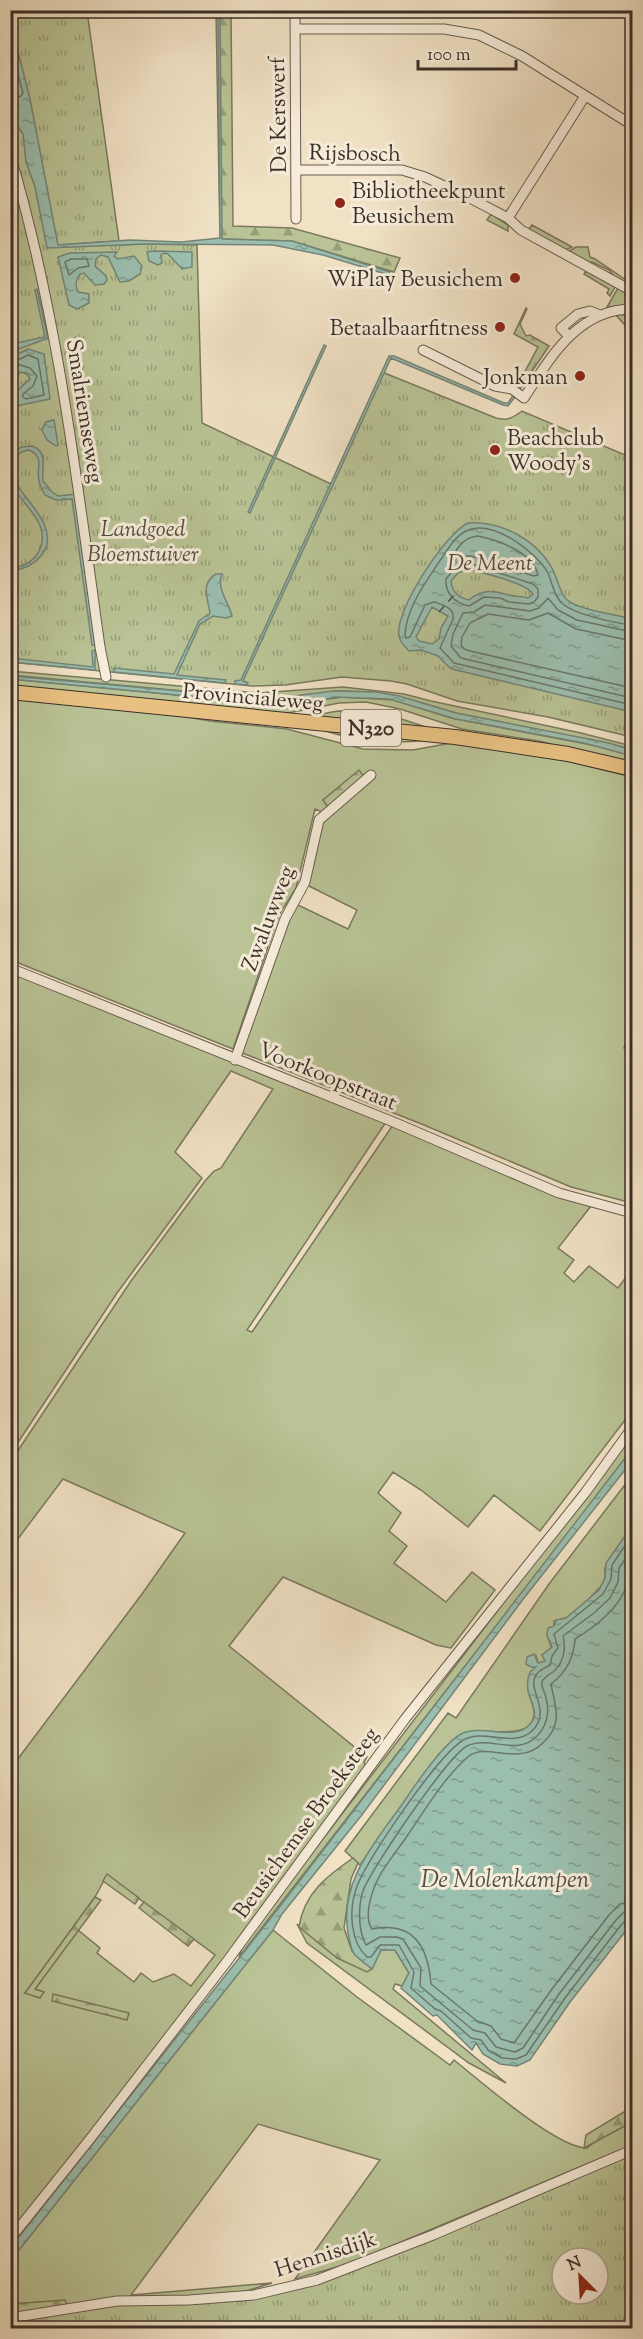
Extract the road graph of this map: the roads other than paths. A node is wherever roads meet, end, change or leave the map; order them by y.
1 (295, 10) edge
2 (295, 29) junction
3 (585, 96) junction
4 (633, 125) edge
5 (10, 154) edge
6 (297, 170) junction
7 (508, 218) junction
8 (296, 219) dead end
9 (633, 291) edge
10 (632, 308) edge
11 (423, 350) dead end
12 (106, 677) dead end
13 (10, 692) edge
14 (633, 769) edge
15 (371, 775) dead end
16 (10, 968) edge
17 (235, 1060) junction
18 (633, 1213) edge
19 (633, 1428) edge
20 (633, 2150) edge
21 (10, 2239) edge
22 (10, 2318) edge

1 - 2 street, De Kerswerf
2 - 3 street
2 - 6 street, De Kerswerf
3 - 4 street
3 - 7 street
5 - 12 street, Smalriemseweg
6 - 7 street, Rijsbosch
6 - 8 street, De Kerswerf
7 - 9 street, Rijsbosch
10 - 11 street
13 - 14 highway, Provincialeweg / N320
15 - 17 street, Zwaluwweg
16 - 17 street, Voorkoopstraat
17 - 18 street, Voorkoopstraat
19 - 21 street, Beusichemse Broeksteeg
20 - 22 street, Hennisdijk

